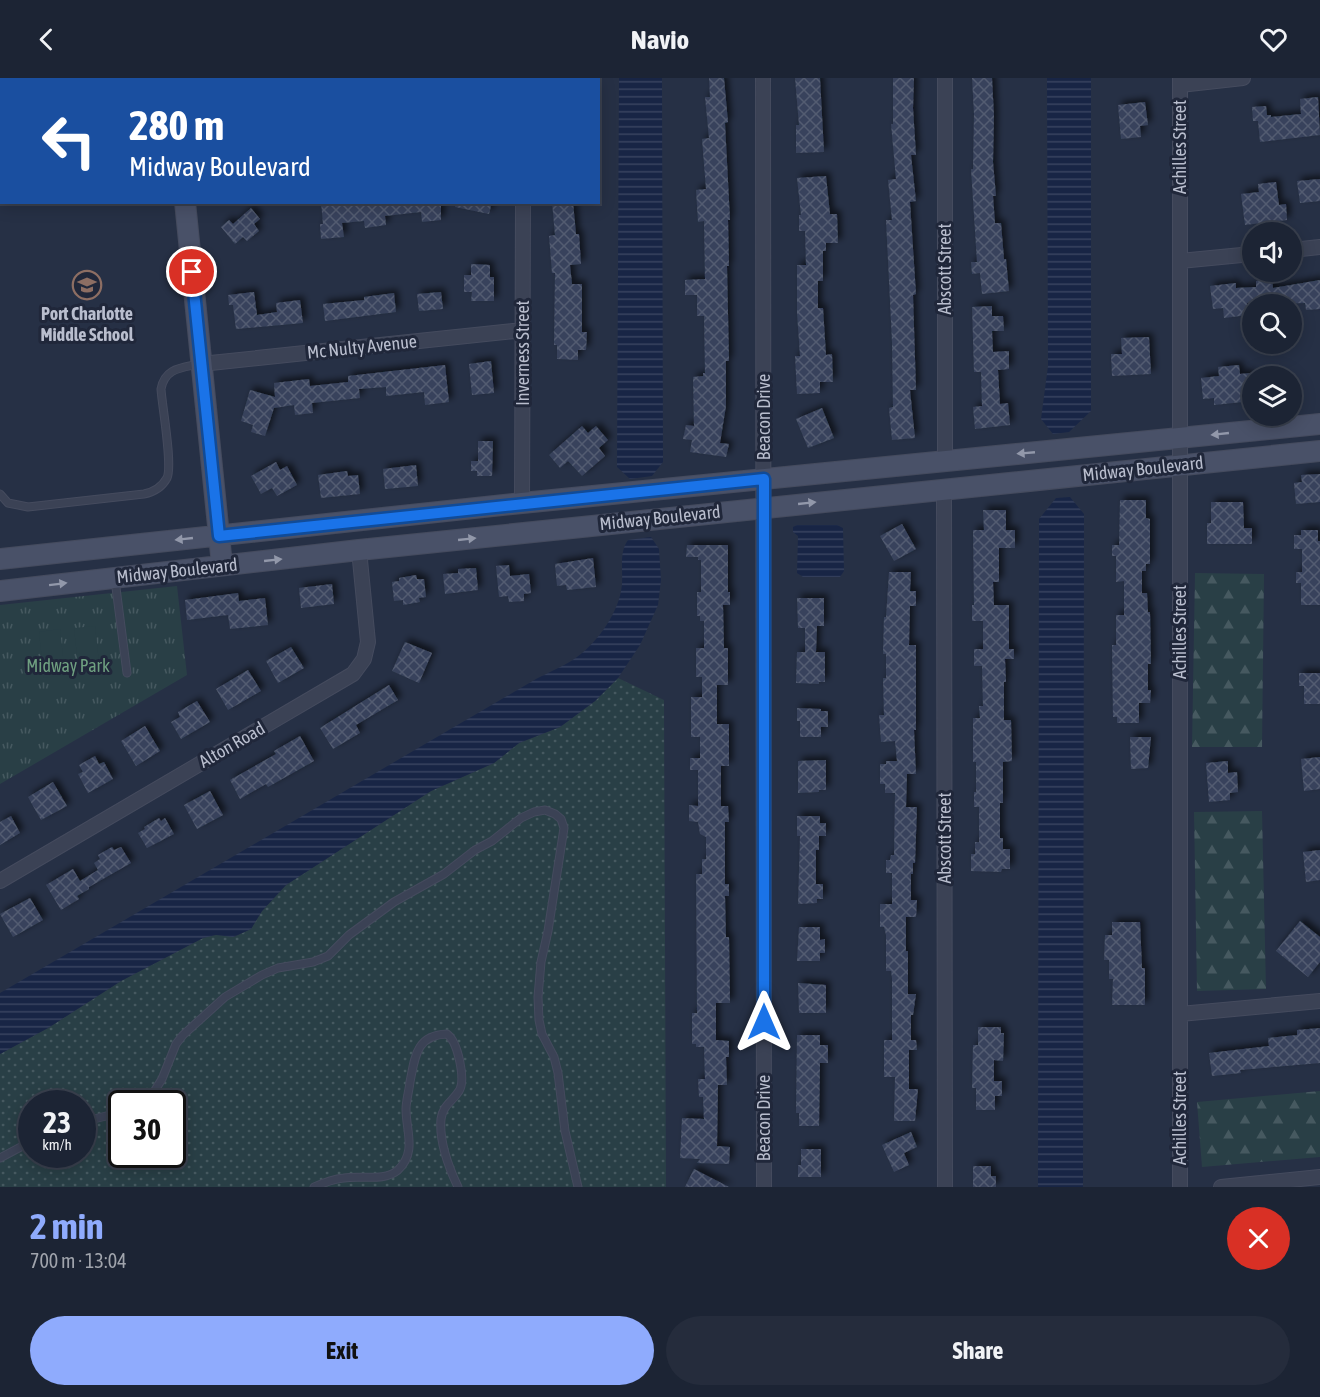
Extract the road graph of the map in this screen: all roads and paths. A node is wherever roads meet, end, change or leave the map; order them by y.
1 (763, 78) edge
2 (945, 78) edge
3 (1243, 78) edge
4 (1180, 81) edge
5 (185, 204) edge
6 (523, 204) edge
7 (1320, 247) edge
8 (1302, 249) edge
9 (1242, 255) edge
10 (1180, 261) junction
11 (523, 330) junction
12 (201, 364) junction
13 (1320, 424) edge
14 (1180, 439) junction
15 (1320, 451) edge
16 (945, 461) junction
17 (1180, 466) junction
18 (764, 479) junction
19 (944, 490) junction
20 (0, 494) edge
21 (522, 502) junction
22 (4, 503) edge
23 (764, 508) junction
24 (219, 536) junction
25 (359, 550) junction
26 (0, 559) edge
27 (222, 565) junction
28 (115, 578) junction
29 (0, 591) edge
30 (127, 673) dead end
31 (0, 881) edge
32 (1320, 1001) edge
33 (1180, 1014) junction
34 (155, 1090) edge
35 (18, 1148) edge
36 (0, 1158) edge
37 (1320, 1177) edge
38 (314, 1187) edge
39 (459, 1187) edge
40 (578, 1187) edge
41 (764, 1187) edge
42 (945, 1187) edge
43 (1180, 1187) edge
44 (1221, 1187) edge

1 - 18 street, Beacon Drive
2 - 16 street, Abscott Street
3 - 4 street
4 - 10 street, Achilles Street
5 - 12 street
6 - 11 street, Inverness Street
7 - 8 street
9 - 10 street
10 - 14 street, Achilles Street
11 - 12 street, Mc Nulty Avenue
11 - 21 street, Inverness Street
12 - 22 lane
12 - 24 street
13 -> 14 street, Midway Boulevard
14 -> 16 street, Midway Boulevard
14 - 17 street, Achilles Street
15 - 17 street, Midway Boulevard
16 - 18 street, Midway Boulevard
17 - 19 street, Midway Boulevard
17 - 33 street, Achilles Street
18 - 21 street, Midway Boulevard
18 - 23 street, Beacon Drive
23 -> 19 street, Midway Boulevard
19 - 42 street, Abscott Street
20 - 22 lane
21 - 24 street, Midway Boulevard
25 -> 23 street, Midway Boulevard
23 - 41 street, Beacon Drive
24 -> 26 street, Midway Boulevard
24 - 27 street
27 -> 25 street, Midway Boulevard
25 - 31 street, Alton Road
27 - 28 street, Midway Boulevard
29 -> 28 street, Midway Boulevard
28 - 30 lane
32 - 33 street
33 - 43 street, Achilles Street
34 - 40 lane
35 - 36 lane
37 - 44 street
38 - 39 lane

